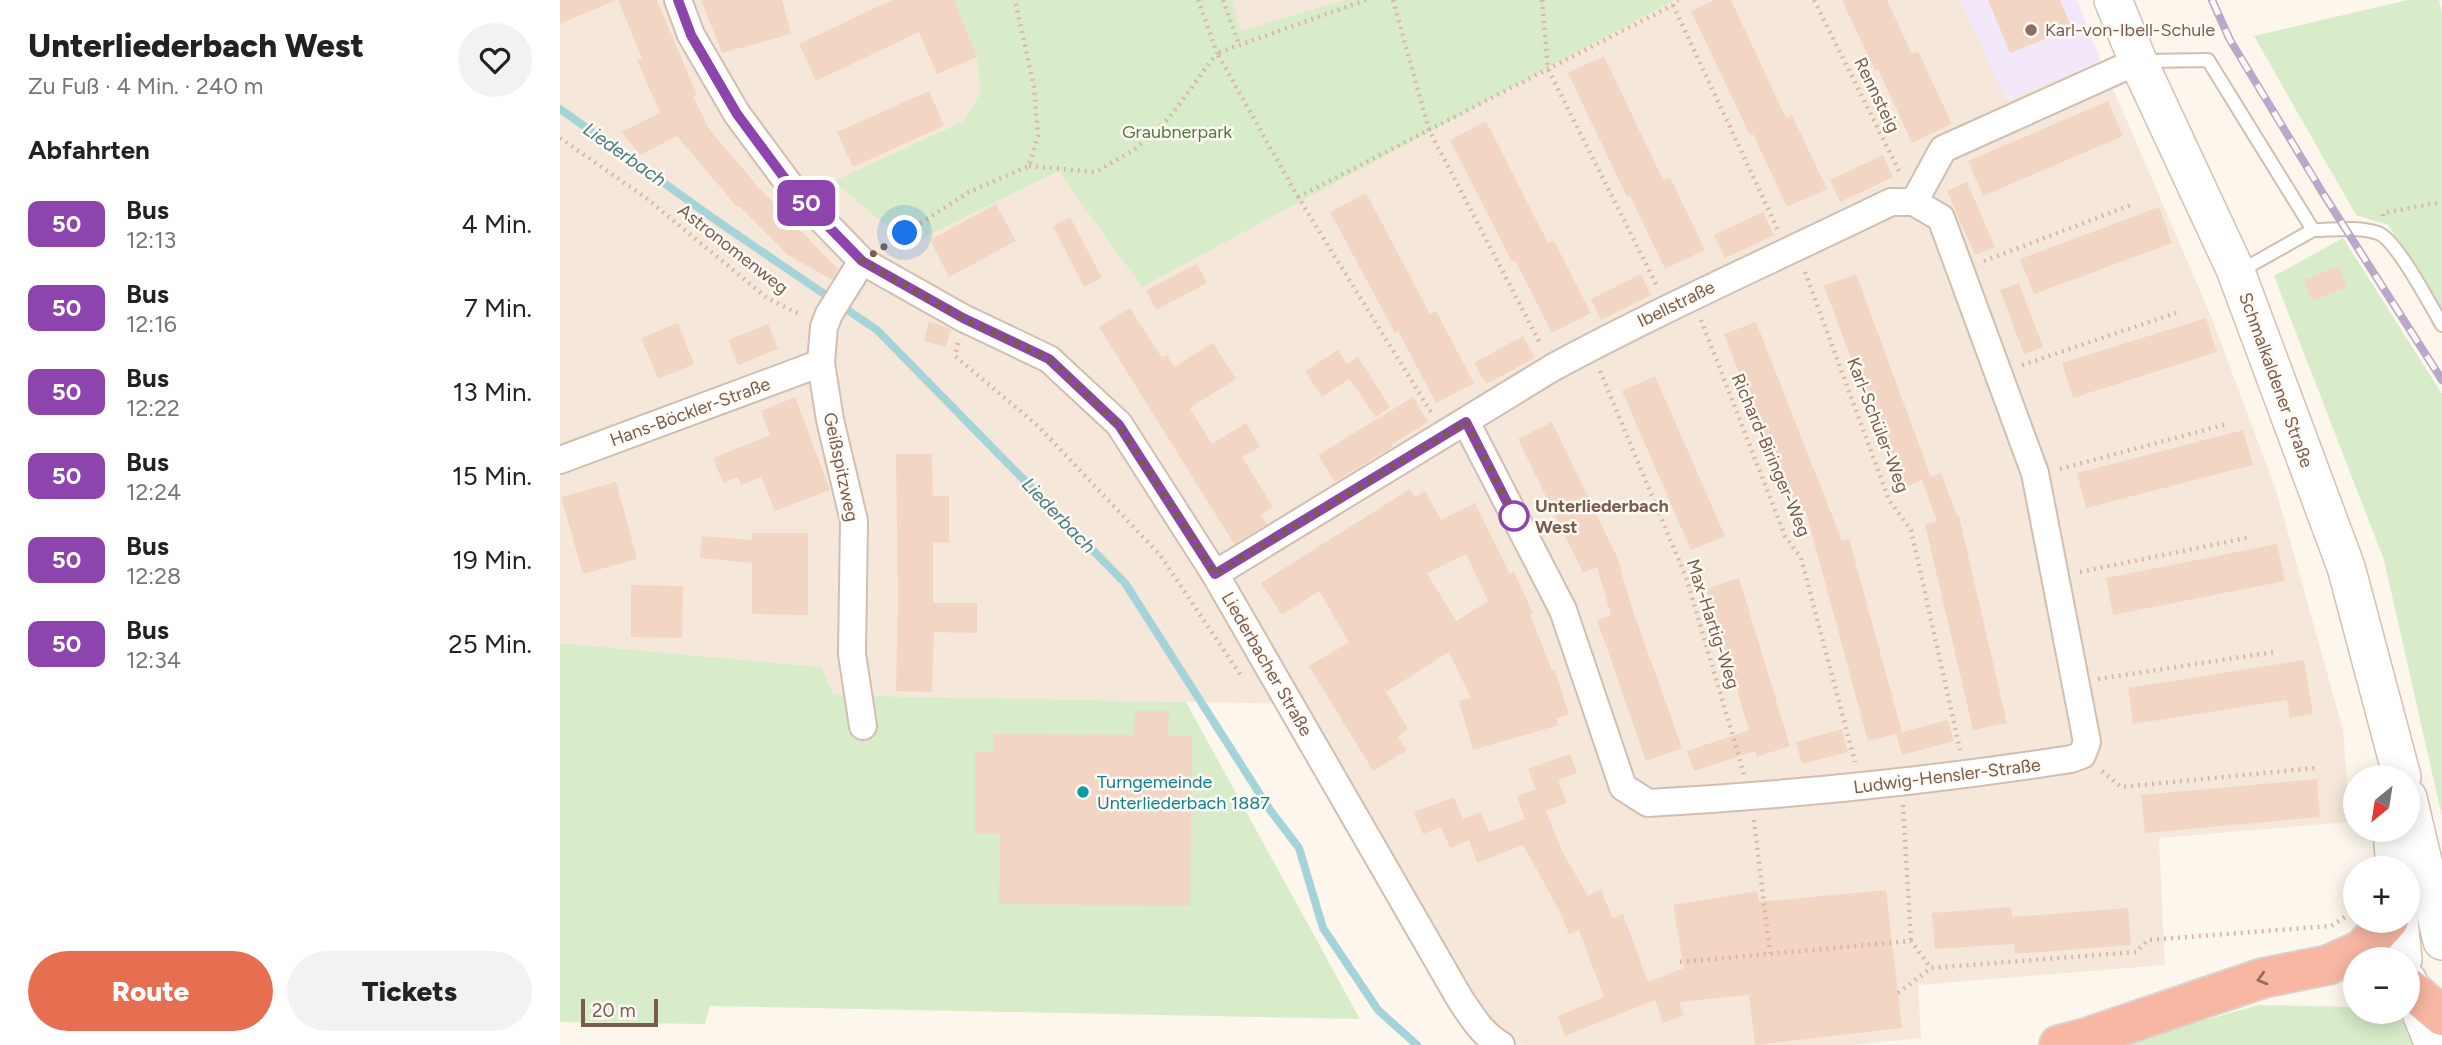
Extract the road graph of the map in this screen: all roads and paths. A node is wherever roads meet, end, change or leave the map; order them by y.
1 (678, 0) edge
2 (1015, 0) edge
3 (1198, 0) edge
4 (1223, 0) edge
5 (1366, 0) edge
6 (1393, 0) edge
7 (1542, 0) edge
8 (1678, 0) edge
9 (1814, 0) edge
10 (2113, 0) edge
11 (1673, 5) junction
12 (1239, 45) junction
13 (1217, 53) junction
14 (2138, 61) junction
15 (1548, 69) junction
16 (1429, 130) junction
17 (560, 138) edge
18 (1029, 166) junction
19 (1298, 197) junction
20 (1914, 202) junction
21 (2442, 202) edge
22 (2131, 205) dead end
23 (2313, 230) junction
24 (2379, 233) junction
25 (1792, 250) junction
26 (862, 261) junction
27 (2235, 269) junction
28 (1960, 270) junction
29 (1692, 296) junction
30 (1668, 308) junction
31 (2176, 313) dead end
32 (963, 318) junction
33 (827, 320) junction
34 (2442, 325) edge
35 (1590, 347) junction
36 (821, 363) junction
37 (1552, 368) junction
38 (1998, 373) junction
39 (2227, 424) dead end
40 (1456, 428) junction
41 (560, 460) edge
42 (2036, 476) junction
43 (2251, 537) dead end
44 (1215, 574) junction
45 (2055, 577) junction
46 (2274, 652) dead end
47 (1242, 678) dead end
48 (2076, 682) junction
49 (2383, 710) junction
50 (863, 726) dead end
51 (2082, 755) junction
52 (2387, 765) edge
53 (2399, 765) edge
54 (2315, 768) dead end
55 (1966, 775) junction
56 (1901, 783) junction
57 (1861, 788) junction
58 (1751, 797) junction
59 (2418, 842) edge
60 (2343, 918) edge
61 (2377, 933) edge
62 (1911, 941) junction
63 (2442, 941) edge
64 (1770, 953) junction
65 (1681, 962) dead end
66 (2342, 967) edge
67 (1931, 968) junction
68 (2420, 992) edge
69 (1898, 993) dead end
70 (2420, 1010) edge
71 (2442, 1016) edge
72 (1501, 1045) edge
73 (2059, 1045) edge
74 (2434, 1045) edge

1 - 26 street, Liederbacher Straße
2 - 18 path
3 - 13 path
4 - 12 path
5 - 12 path
6 - 16 path
7 - 15 path
8 - 11 path
9 - 20 path, Rennsteig
10 - 14 main road, Schmalkaldener Straße
11 - 15 path
11 - 25 path, Karl-Schüler-Weg
12 - 13 path
13 - 18 path
13 - 19 path
14 - 20 street
14 - 23 lane
14 - 27 main road, Schmalkaldener Straße
15 - 16 path
15 - 30 path
16 - 19 path
16 - 37 path
17 - 33 path, Astronomenweg
18 - 26 path
19 - 40 path
20 - 25 street, Ibellstraße
20 - 28 street
21 - 24 path
22 - 28 path
23 - 24 lane
23 - 27 lane
24 - 34 lane
25 - 29 street, Ibellstraße
25 - 55 path, Karl-Schüler-Weg
26 - 32 street, Liederbacher Straße
26 - 33 street, Geißspitzweg
27 - 49 main road, Schmalkaldener Straße
28 - 38 street
29 - 30 street, Ibellstraße
29 - 57 path, Richard-Biringer-Weg
30 - 35 street, Ibellstraße
31 - 38 path
32 - 44 street, Liederbacher Straße
32 - 47 path
33 - 36 street, Geißspitzweg
35 - 37 street, Ibellstraße
35 - 58 path, Max-Hartig-Weg
36 - 41 street, Hans-Böckler-Straße
36 - 50 street, Geißspitzweg
37 - 40 street, Ibellstraße
38 - 42 street
39 - 42 path
40 - 44 street, Ibellstraße
40 - 58 street, Ludwig-Hensler-Straße
42 - 45 street
43 - 45 path
44 - 72 street, Liederbacher Straße
45 - 48 street
46 - 48 path
48 - 51 street
49 - 52 main road, Schmalkaldener Straße
49 - 53 main road, Schmalkaldener Straße
51 - 54 path
51 - 55 street, Ludwig-Hensler-Straße
55 - 56 street, Ludwig-Hensler-Straße
56 - 57 street, Ludwig-Hensler-Straße
56 - 62 path
57 - 58 street, Ludwig-Hensler-Straße
58 - 64 path, Max-Hartig-Weg
59 - 63 main road
60 - 67 path
61 - 66 highway
62 - 64 path
62 - 67 path
64 - 65 path
66 -> 73 highway
67 - 69 path
68 - 71 highway
70 - 74 main road

